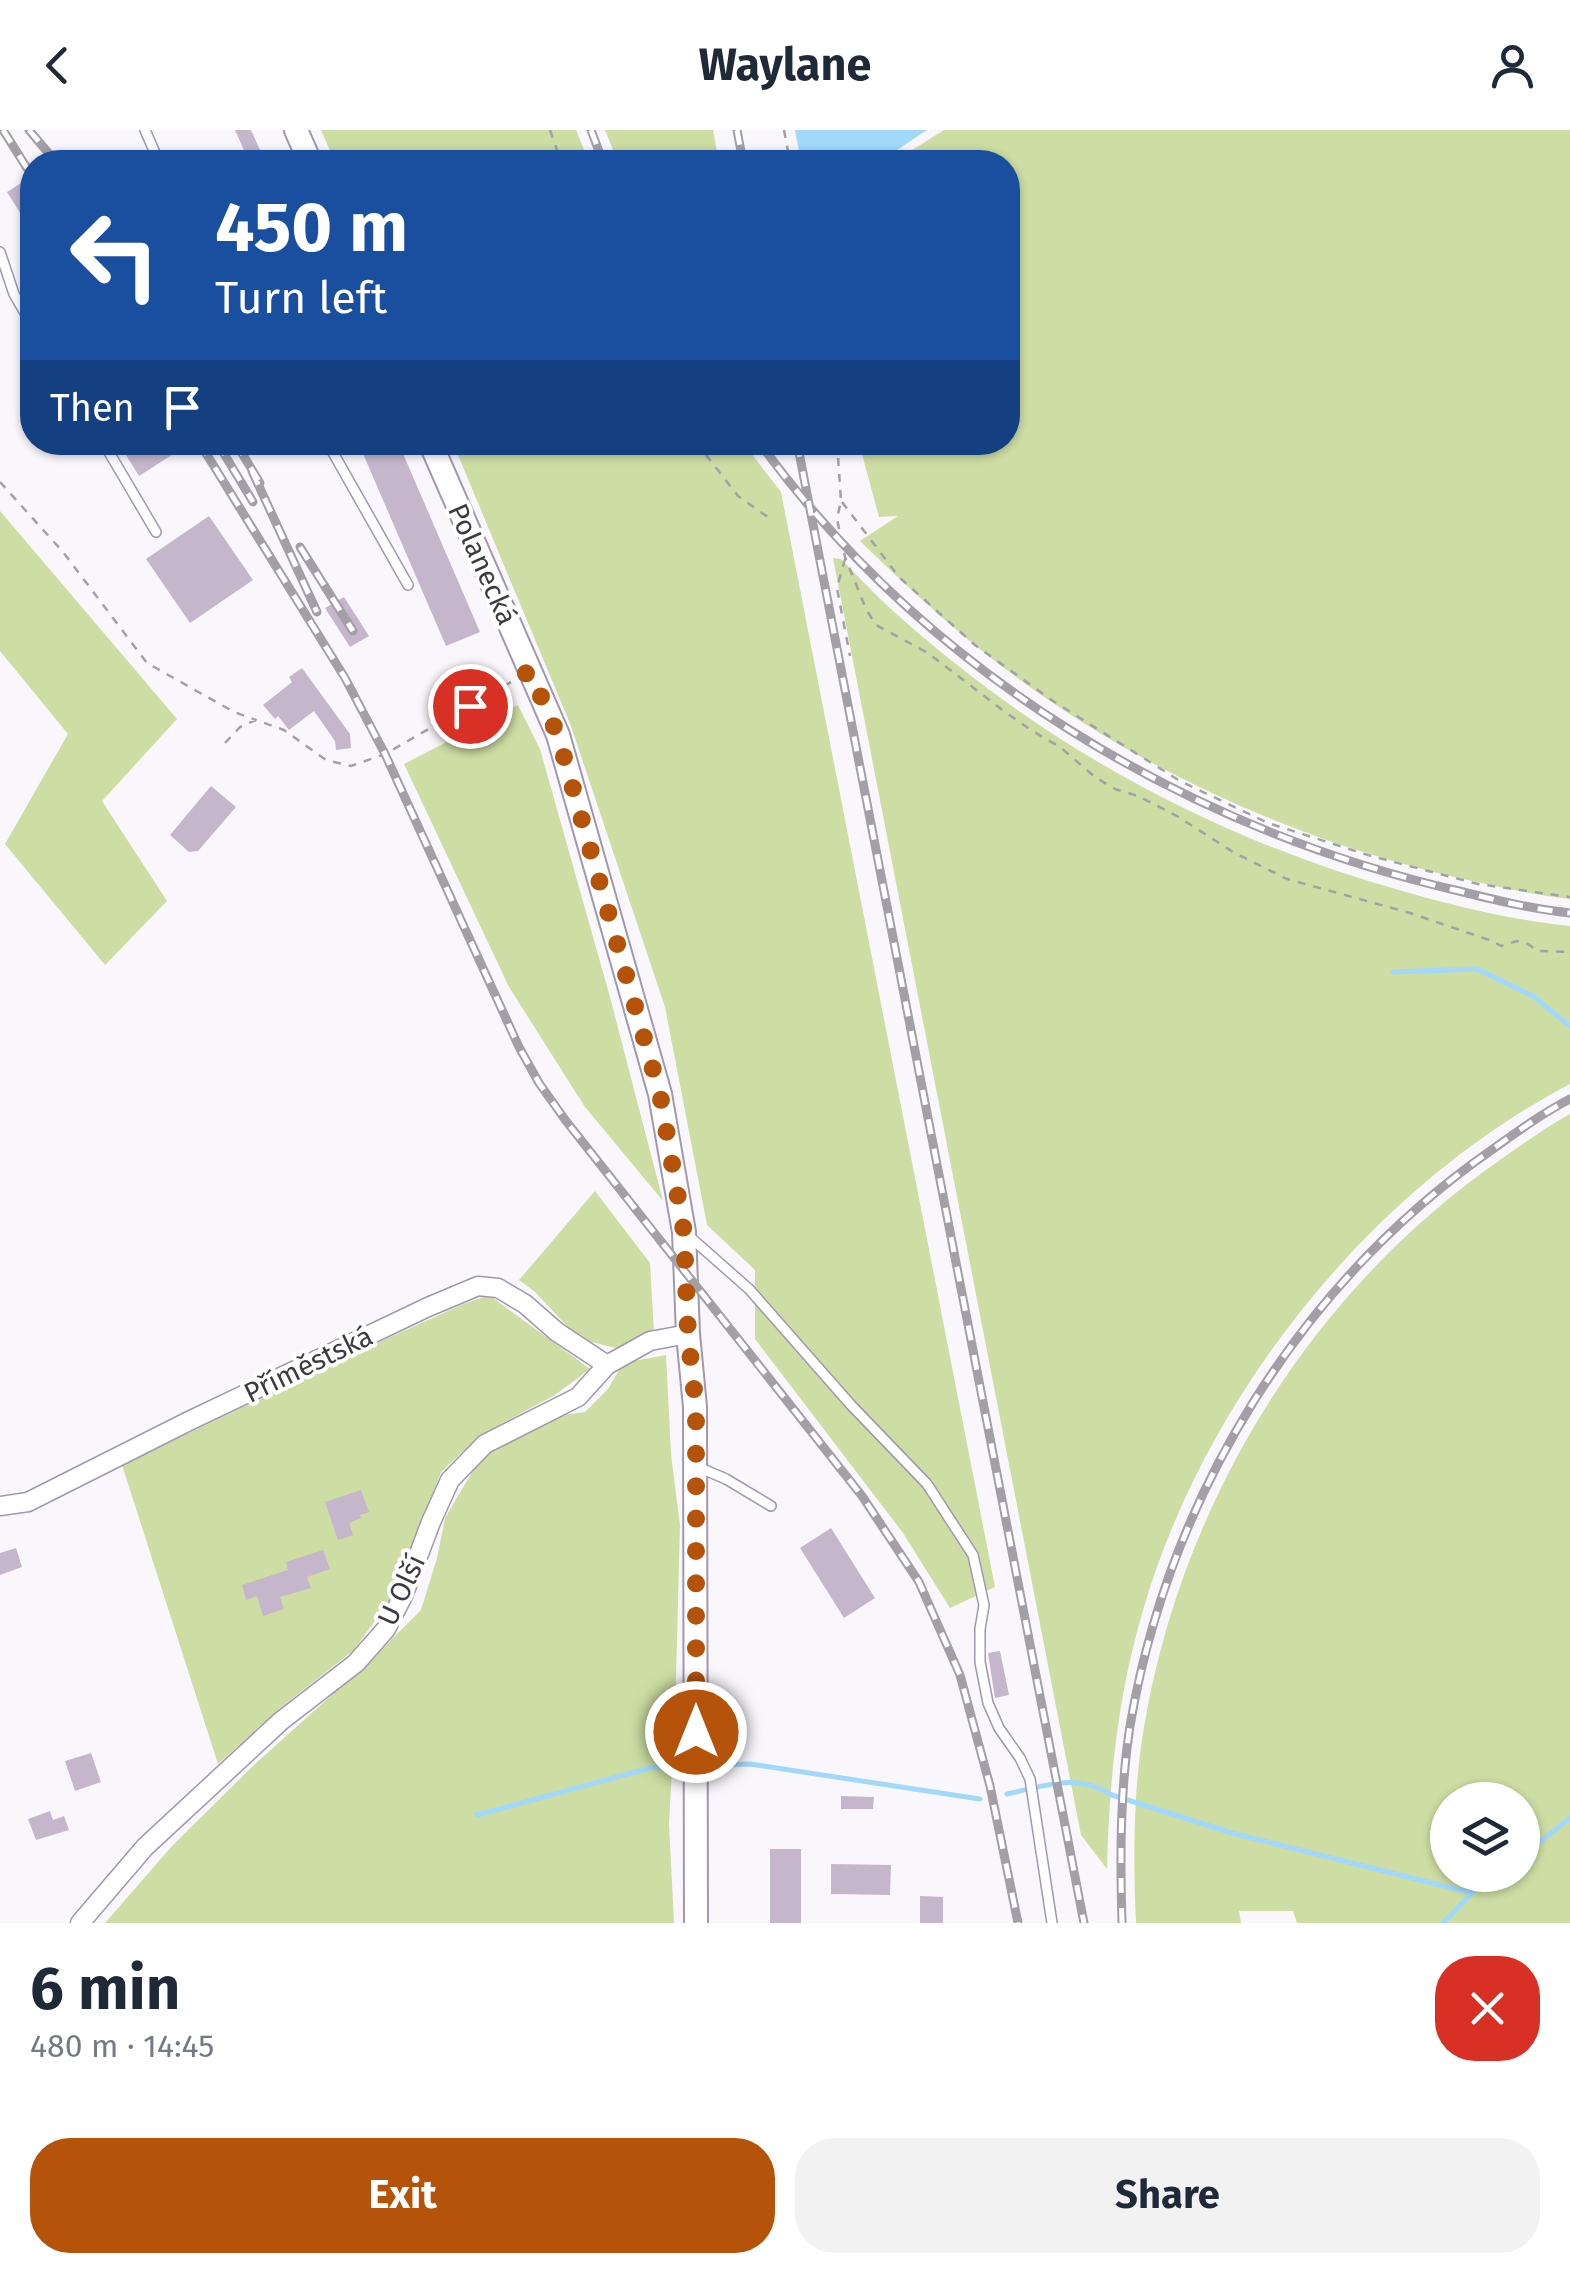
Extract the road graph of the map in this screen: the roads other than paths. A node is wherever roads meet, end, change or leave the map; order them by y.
1 (0, 252) edge
2 (20, 305) edge
3 (110, 455) edge
4 (334, 455) edge
5 (436, 455) edge
6 (156, 532) dead end
7 (408, 585) dead end
8 (684, 1232) junction
9 (688, 1334) junction
10 (607, 1365) junction
11 (695, 1466) junction
12 (0, 1506) edge
13 (771, 1506) dead end
14 (80, 1923) edge
15 (696, 1923) edge
16 (1052, 1923) edge

1 - 2 lane
3 - 6 lane
4 - 7 lane
5 - 8 street, Polanecká
8 - 9 street, Polanecká
8 - 16 lane
9 - 10 street, U Olší
9 - 11 street, Polanecká
10 - 12 street, Příměstská
10 - 14 street, U Olší
11 - 13 lane
11 - 15 street, Polanecká

